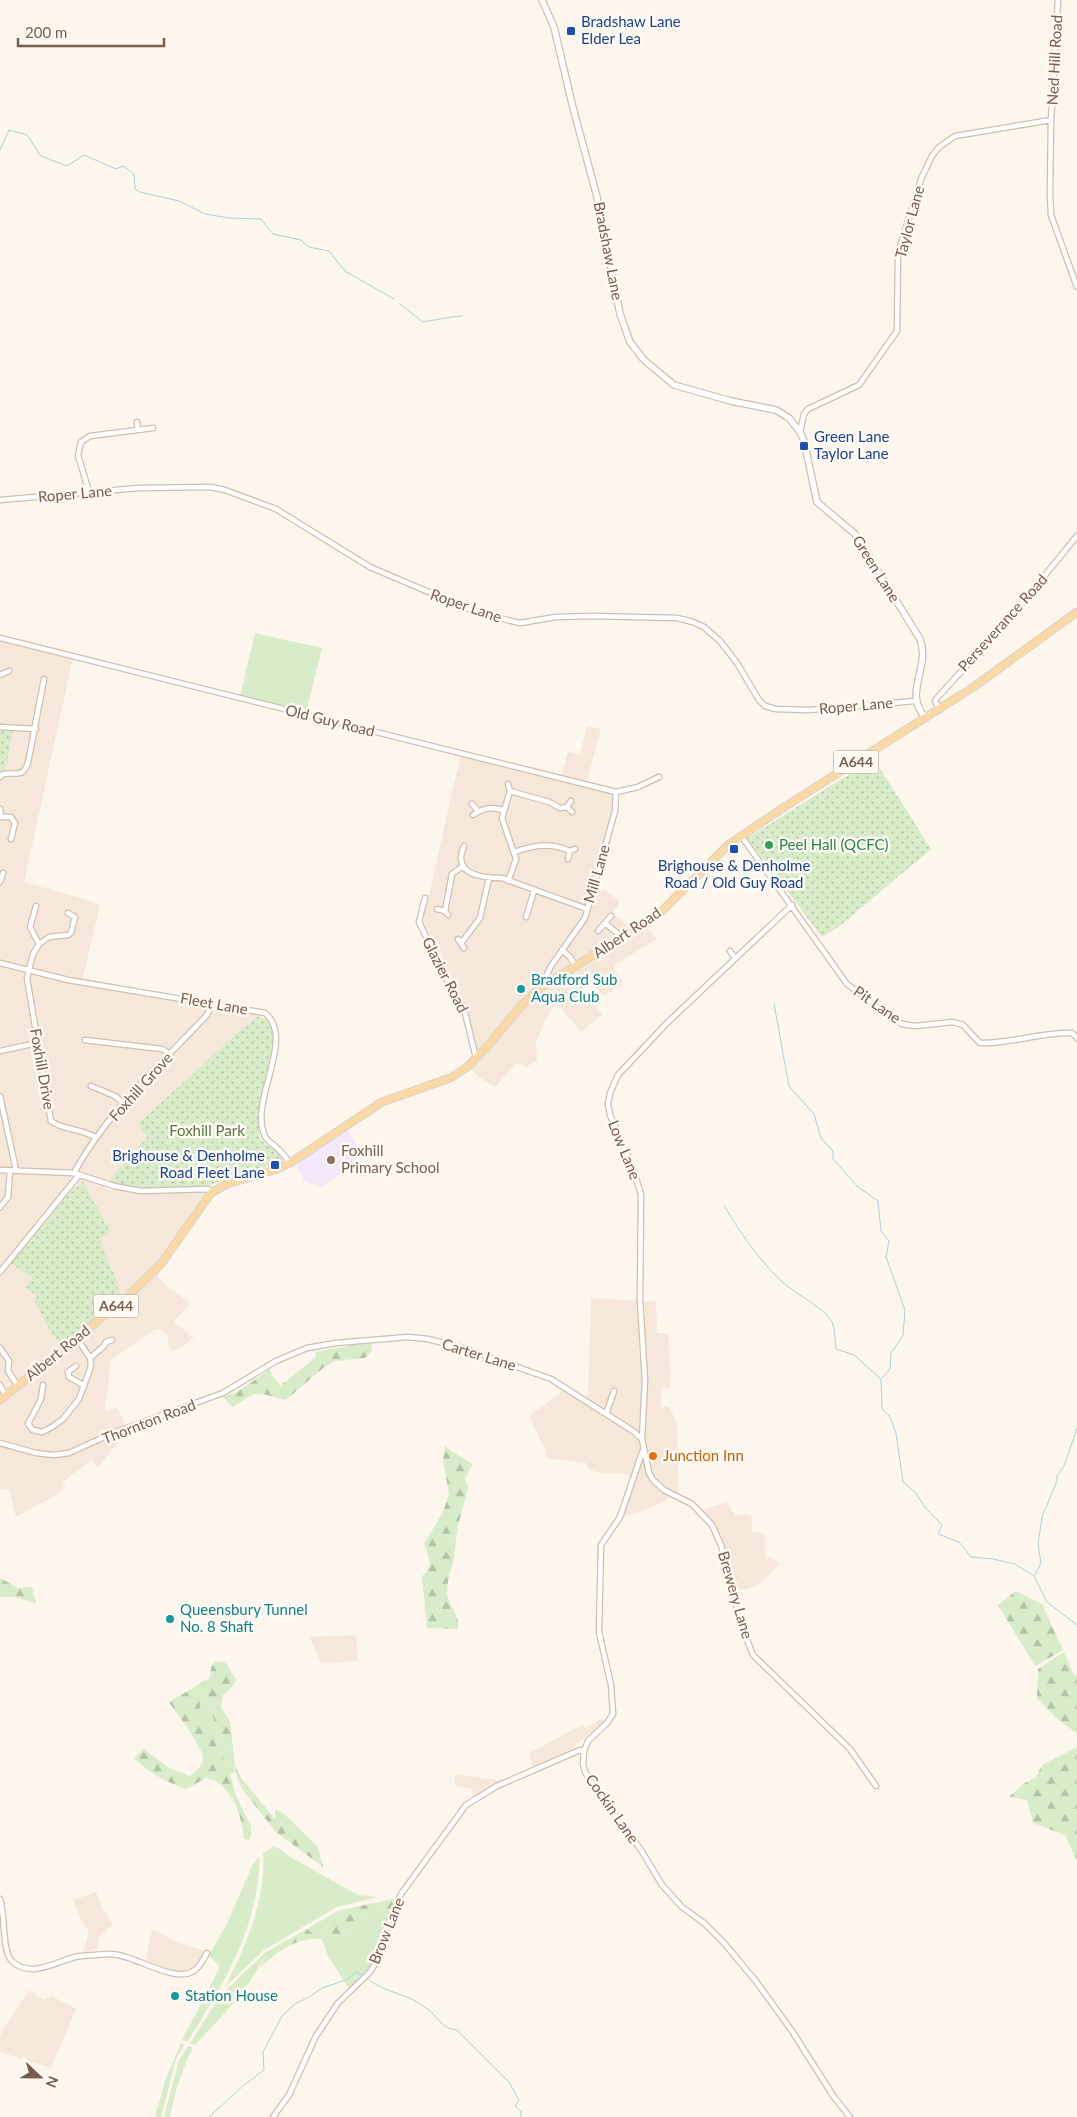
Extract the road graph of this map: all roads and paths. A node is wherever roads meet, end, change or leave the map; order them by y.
1 (542, 0) edge
2 (1058, 0) edge
3 (1051, 120) junction
4 (1077, 287) edge
5 (776, 410) joint
6 (137, 422) dead end
7 (153, 428) dead end
8 (138, 430) junction
9 (800, 432) junction
10 (89, 492) junction
11 (0, 500) edge
12 (1077, 536) edge
13 (1077, 612) edge
14 (0, 638) edge
15 (10, 671) dead end
16 (0, 675) edge
17 (44, 679) dead end
18 (915, 701) junction
19 (940, 710) junction
20 (926, 718) junction
21 (0, 727) edge
22 (36, 729) junction
23 (0, 777) edge
24 (659, 777) dead end
25 (508, 784) dead end
26 (510, 791) junction
27 (616, 792) junction
28 (572, 801) dead end
29 (472, 804) dead end
30 (567, 807) junction
31 (0, 809) edge
32 (504, 810) junction
33 (478, 811) junction
34 (572, 812) dead end
35 (473, 815) dead end
36 (1, 817) edge
37 (742, 837) junction
38 (11, 839) dead end
39 (514, 852) junction
40 (469, 854) dead end
41 (568, 859) dead end
42 (463, 866) junction
43 (3, 873) dead end
44 (489, 878) junction
45 (508, 881) junction
46 (0, 882) edge
47 (534, 891) junction
48 (426, 898) dead end
49 (792, 905) junction
50 (36, 906) dead end
51 (437, 909) dead end
52 (588, 909) junction
53 (68, 913) dead end
54 (611, 916) dead end
55 (526, 917) dead end
56 (605, 923) junction
57 (598, 931) dead end
58 (622, 937) junction
59 (39, 944) junction
60 (464, 948) dead end
61 (562, 950) junction
62 (730, 951) dead end
63 (735, 958) junction
64 (0, 963) edge
65 (576, 967) junction
66 (28, 969) junction
67 (540, 988) junction
68 (211, 1004) junction
69 (1077, 1038) edge
70 (85, 1040) dead end
71 (37, 1043) junction
72 (0, 1051) edge
73 (170, 1054) junction
74 (476, 1058) junction
75 (91, 1086) dead end
76 (0, 1096) edge
77 (123, 1103) junction
78 (96, 1138) junction
79 (290, 1162) junction
80 (0, 1170) edge
81 (13, 1170) junction
82 (76, 1174) junction
83 (211, 1192) junction
84 (0, 1207) edge
85 (0, 1272) edge
86 (77, 1338) junction
87 (112, 1340) dead end
88 (0, 1348) edge
89 (289, 1355) joint
90 (90, 1358) junction
91 (76, 1366) dead end
92 (0, 1385) edge
93 (42, 1385) dead end
94 (83, 1385) junction
95 (18, 1386) junction
96 (614, 1392) dead end
97 (3, 1397) edge
98 (606, 1414) junction
99 (642, 1440) junction
100 (0, 1443) edge
101 (643, 1449) junction
102 (584, 1751) junction
103 (876, 1786) dead end
104 (0, 1899) edge
105 (207, 1953) dead end
106 (273, 2117) edge
107 (850, 2117) edge

1 - 5 street, Bradshaw Lane
2 - 3 street, Ned Hill Road
3 - 4 street
3 - 9 street, Taylor Lane
5 - 9 street, Green Lane
6 - 8 street
7 - 8 street
8 - 10 street
9 - 18 street, Green Lane
10 - 11 street, Roper Lane
10 - 18 street, Roper Lane
12 - 19 street, Perseverance Road
13 - 19 main road, A644
14 - 27 street, Old Guy Road
15 - 16 street
17 - 22 street
18 - 20 street
19 - 20 main road, A644
20 - 37 main road, Albert Road / A644
21 - 22 street
22 - 23 street
24 - 27 street, Old Guy Road
25 - 26 street
26 - 30 street
26 - 32 street
27 - 52 street, Mill Lane
28 - 30 street
29 - 33 street
30 - 34 street
31 - 36 street
32 - 33 street
32 - 39 street
33 - 35 street
36 - 38 street
37 - 49 street, Pit Lane
37 - 58 main road, Albert Road / A644
39 - 41 street
39 - 45 street
40 - 42 street
42 - 44 street
42 - 51 street
43 - 46 street
44 - 45 street
44 - 60 street
45 - 47 street
47 - 52 street
47 - 55 street
48 - 74 street, Glazier Road
49 - 63 street, Low Lane
49 - 69 street, Pit Lane
50 - 59 street
52 - 61 street, Mill Lane
53 - 59 street
54 - 56 street
56 - 57 street
56 - 58 street
58 - 65 main road, Albert Road / A644
59 - 66 street
61 - 65 street
61 - 67 street, Mill Lane
62 - 63 street
63 - 99 street, Low Lane
64 - 66 street, Fleet Lane
65 - 67 main road, Albert Road / A644
66 - 68 street, Fleet Lane
66 - 71 street, Foxhill Drive
67 - 74 main road, Albert Road / A644
68 - 73 street, Foxhill Grove
68 - 79 street, Fleet Lane
70 - 73 street
71 - 72 street
71 - 78 street, Foxhill Drive
73 - 77 street, Foxhill Grove
74 - 79 main road, Albert Road / A644
75 - 77 street
76 - 81 street
77 - 78 street, Foxhill Grove
78 - 82 street, Foxhill Grove
79 - 83 main road, A644
80 - 81 street
81 - 82 street
81 - 84 street
82 - 83 street
82 - 85 street, Foxhill Grove
83 - 86 main road, Albert Road / A644
86 - 90 street
86 - 95 main road, Albert Road / A644
87 - 90 street
88 - 95 street
89 - 98 street, Carter Lane
89 - 100 street, Thornton Road
90 - 94 street
91 - 94 street
92 - 97 street
93 - 94 street
95 - 97 main road, Albert Road / A644
96 - 98 street
98 - 99 street, Carter Lane
99 - 101 street
101 - 102 street
101 - 103 street, Brewery Lane
102 - 106 street, Brow Lane
102 - 107 street, Cockin Lane
104 - 105 street

